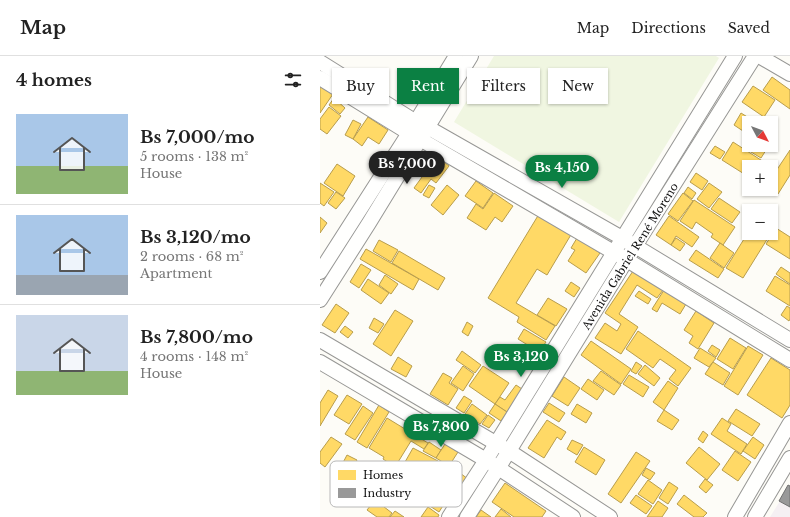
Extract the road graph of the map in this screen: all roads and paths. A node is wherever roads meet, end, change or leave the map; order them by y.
1 (456, 56) edge
2 (471, 56) edge
3 (735, 56) edge
4 (755, 56) edge
5 (759, 56) edge
6 (320, 62) edge
7 (790, 74) edge
8 (320, 78) edge
9 (418, 130) junction
10 (622, 238) junction
11 (635, 246) junction
12 (613, 253) junction
13 (627, 260) junction
14 (320, 272) edge
15 (320, 300) edge
16 (320, 340) edge
17 (790, 340) edge
18 (790, 360) edge
19 (320, 362) edge
20 (790, 423) edge
21 (496, 443) junction
22 (509, 451) junction
23 (790, 458) edge
24 (486, 460) junction
25 (498, 468) junction
26 (462, 497) edge
27 (455, 507) edge
28 (449, 517) edge
29 (466, 517) edge
30 (573, 517) edge
31 (610, 517) edge
32 (735, 517) edge
33 (755, 517) edge

1 - 9 street
2 - 9 street
3 - 10 street, Avenida Gabriel René Moreno
4 - 11 street, Avenida Gabriel René Moreno
5 - 7 street
6 - 9 street
8 - 9 street
9 - 10 street
9 - 12 street
9 - 14 street
9 - 15 street
10 - 11 street
10 - 12 street, Avenida Gabriel René Moreno
11 - 13 street, Avenida Gabriel René Moreno
11 - 17 street
12 - 13 street
12 - 21 street, Avenida Gabriel René Moreno
13 - 18 street
13 - 22 street, Avenida Gabriel René Moreno
16 - 21 street
19 - 24 street
20 - 32 street
21 - 22 street
21 - 24 street, Avenida Gabriel René Moreno
22 - 25 street, Avenida Gabriel René Moreno
22 - 31 street
23 - 33 street
24 - 25 street
24 - 26 street, Avenida Gabriel René Moreno
25 - 29 street, Avenida Gabriel René Moreno
25 - 30 street
27 - 28 street, Avenida Gabriel René Moreno

